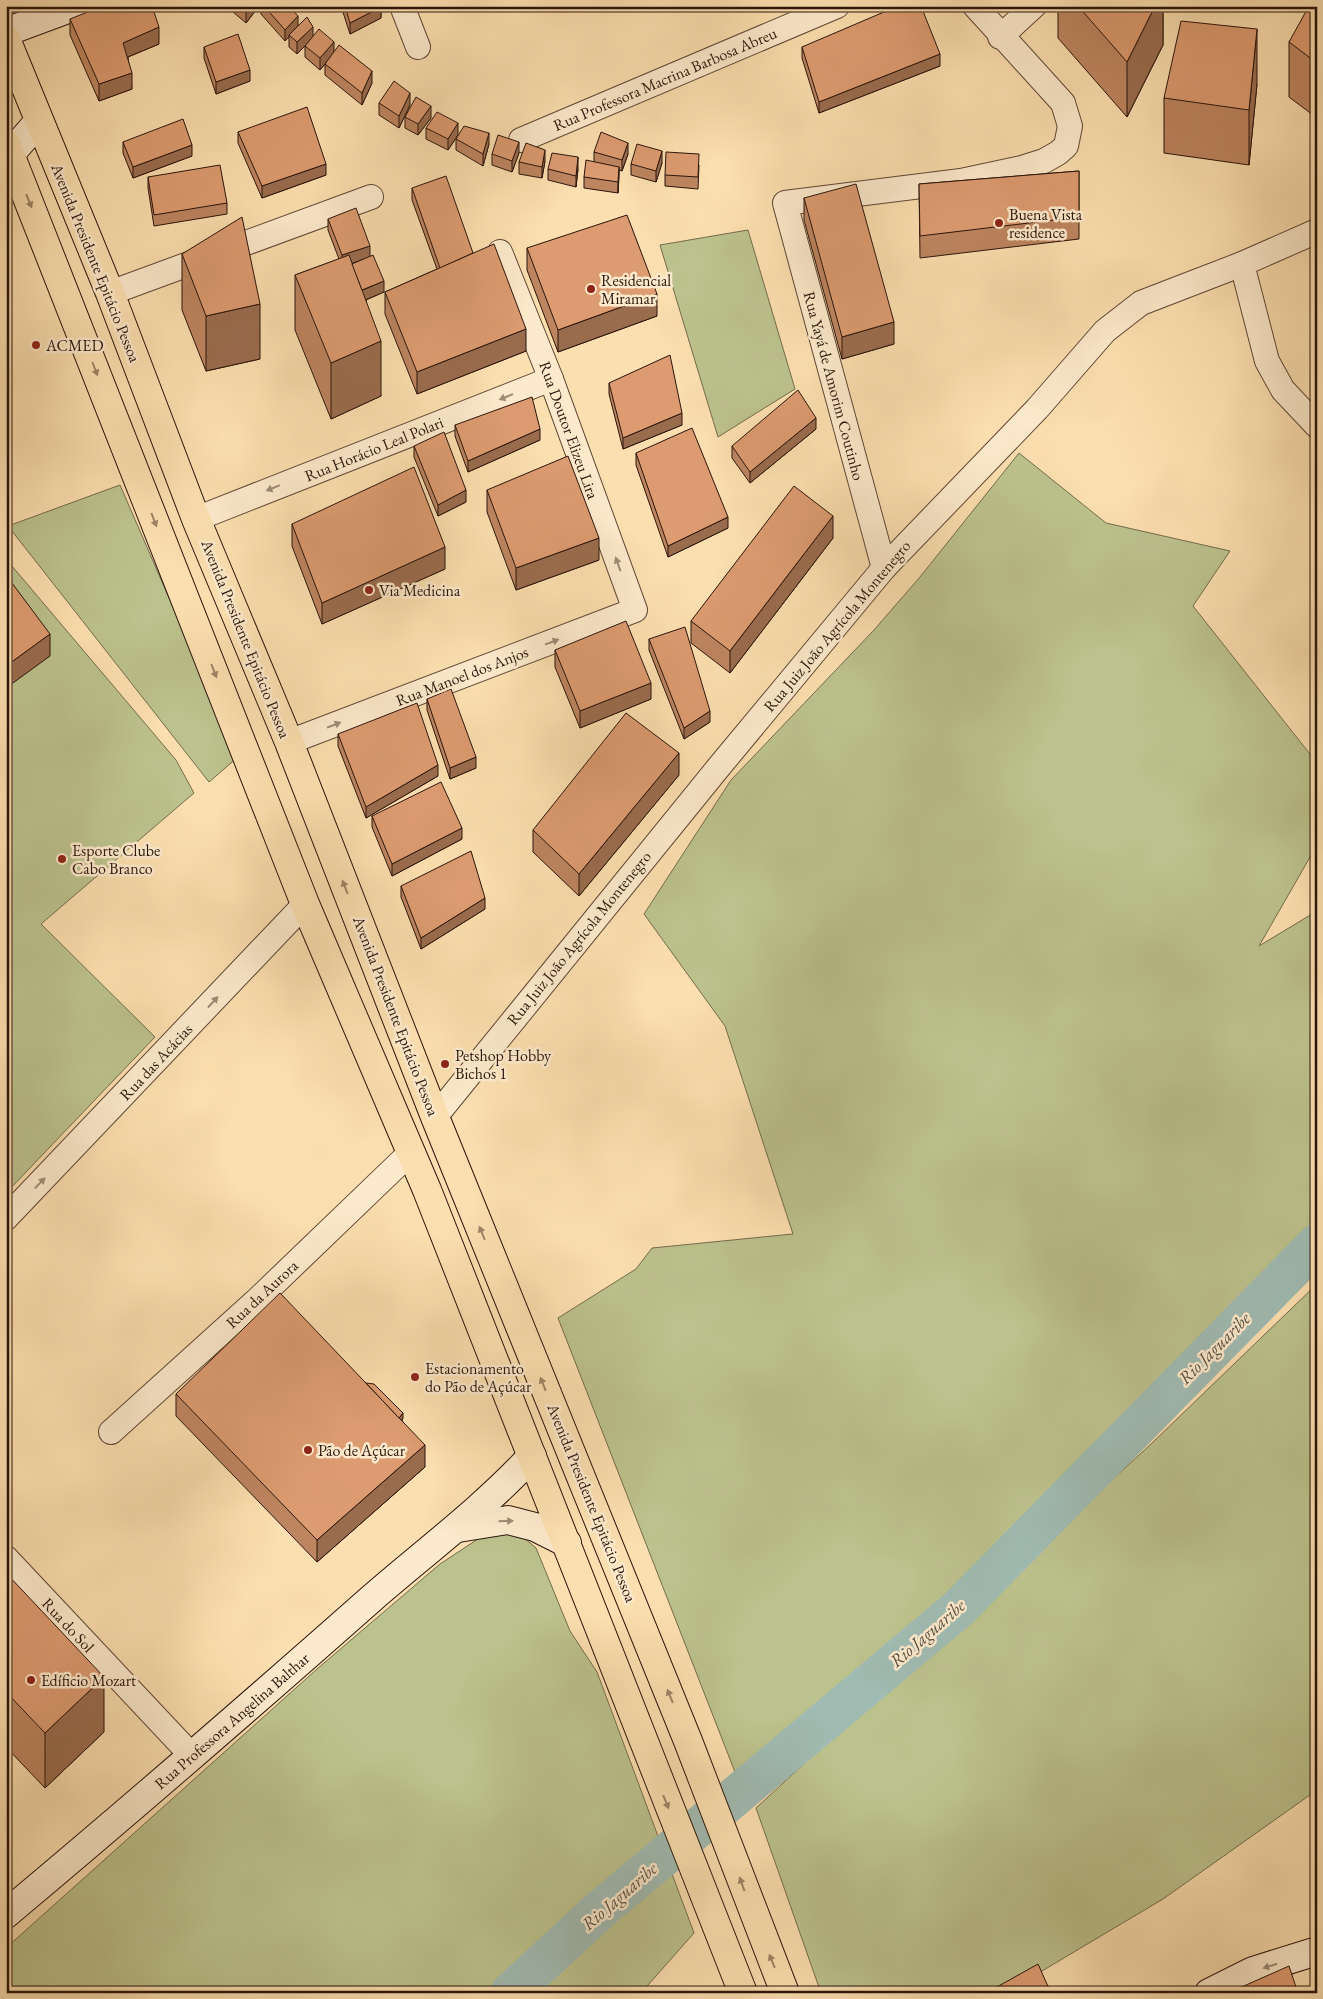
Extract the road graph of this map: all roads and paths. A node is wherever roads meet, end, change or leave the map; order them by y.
1 (76, 6) edge
2 (402, 6) edge
3 (837, 6) edge
4 (974, 6) edge
5 (1034, 6) edge
6 (6, 32) edge
7 (1000, 36) junction
8 (6, 39) edge
9 (418, 47) dead end
10 (39, 121) junction
11 (521, 140) dead end
12 (8, 153) edge
13 (371, 197) dead end
14 (1317, 231) edge
15 (500, 252) dead end
16 (1242, 264) junction
17 (110, 293) junction
18 (551, 379) junction
19 (1317, 426) edge
20 (196, 519) junction
21 (884, 568) junction
22 (635, 610) joint
23 (289, 742) junction
24 (305, 904) junction
25 (435, 1116) junction
26 (410, 1153) junction
27 (6, 1218) edge
28 (111, 1432) dead end
29 (532, 1456) junction
30 (458, 1528) junction
31 (567, 1543) junction
32 (6, 1558) edge
33 (193, 1757) junction
34 (6, 1914) edge
35 (1317, 1951) edge
36 (742, 1993) edge
37 (785, 1993) edge
38 (1209, 1993) edge

1 - 6 street
2 - 9 street
3 - 11 street, Rua Professora Macrina Barbosa Abreu
4 - 7 street
5 - 7 street
7 - 21 street, Rua Yayá de Amorim Coutinho
8 - 10 main road, Avenida Presidente Epitácio Pessoa
10 - 12 street
10 - 17 main road, Avenida Presidente Epitácio Pessoa
12 -> 24 main road
13 - 17 street
14 - 16 street, Rua Juiz João Agrícola Montenegro
15 - 18 street, Rua Doutor Elizeu Lira
16 - 19 street
16 - 21 street, Rua Juiz João Agrícola Montenegro
17 - 20 main road, Avenida Presidente Epitácio Pessoa
18 -> 20 street, Rua Horácio Leal Polari
22 -> 18 street, Rua Doutor Elizeu Lira
20 - 23 main road, Avenida Presidente Epitácio Pessoa
21 - 25 street, Rua Juiz João Agrícola Montenegro
23 -> 22 street, Rua Manoel dos Anjos
25 -> 23 main road, Avenida Presidente Epitácio Pessoa
24 - 26 main road
27 -> 24 street, Rua das Acácias
37 -> 25 main road, Avenida Presidente Epitácio Pessoa
26 - 28 street, Rua da Aurora
26 - 29 main road
29 - 30 street, Rua Professora Angelina Balthar
29 - 31 main road
30 -> 31 street
30 - 33 street, Rua Professora Angelina Balthar
31 -> 36 main road
32 - 33 street, Rua do Sol
33 - 34 street, Rua Professora Angelina Balthar
35 -> 38 street

